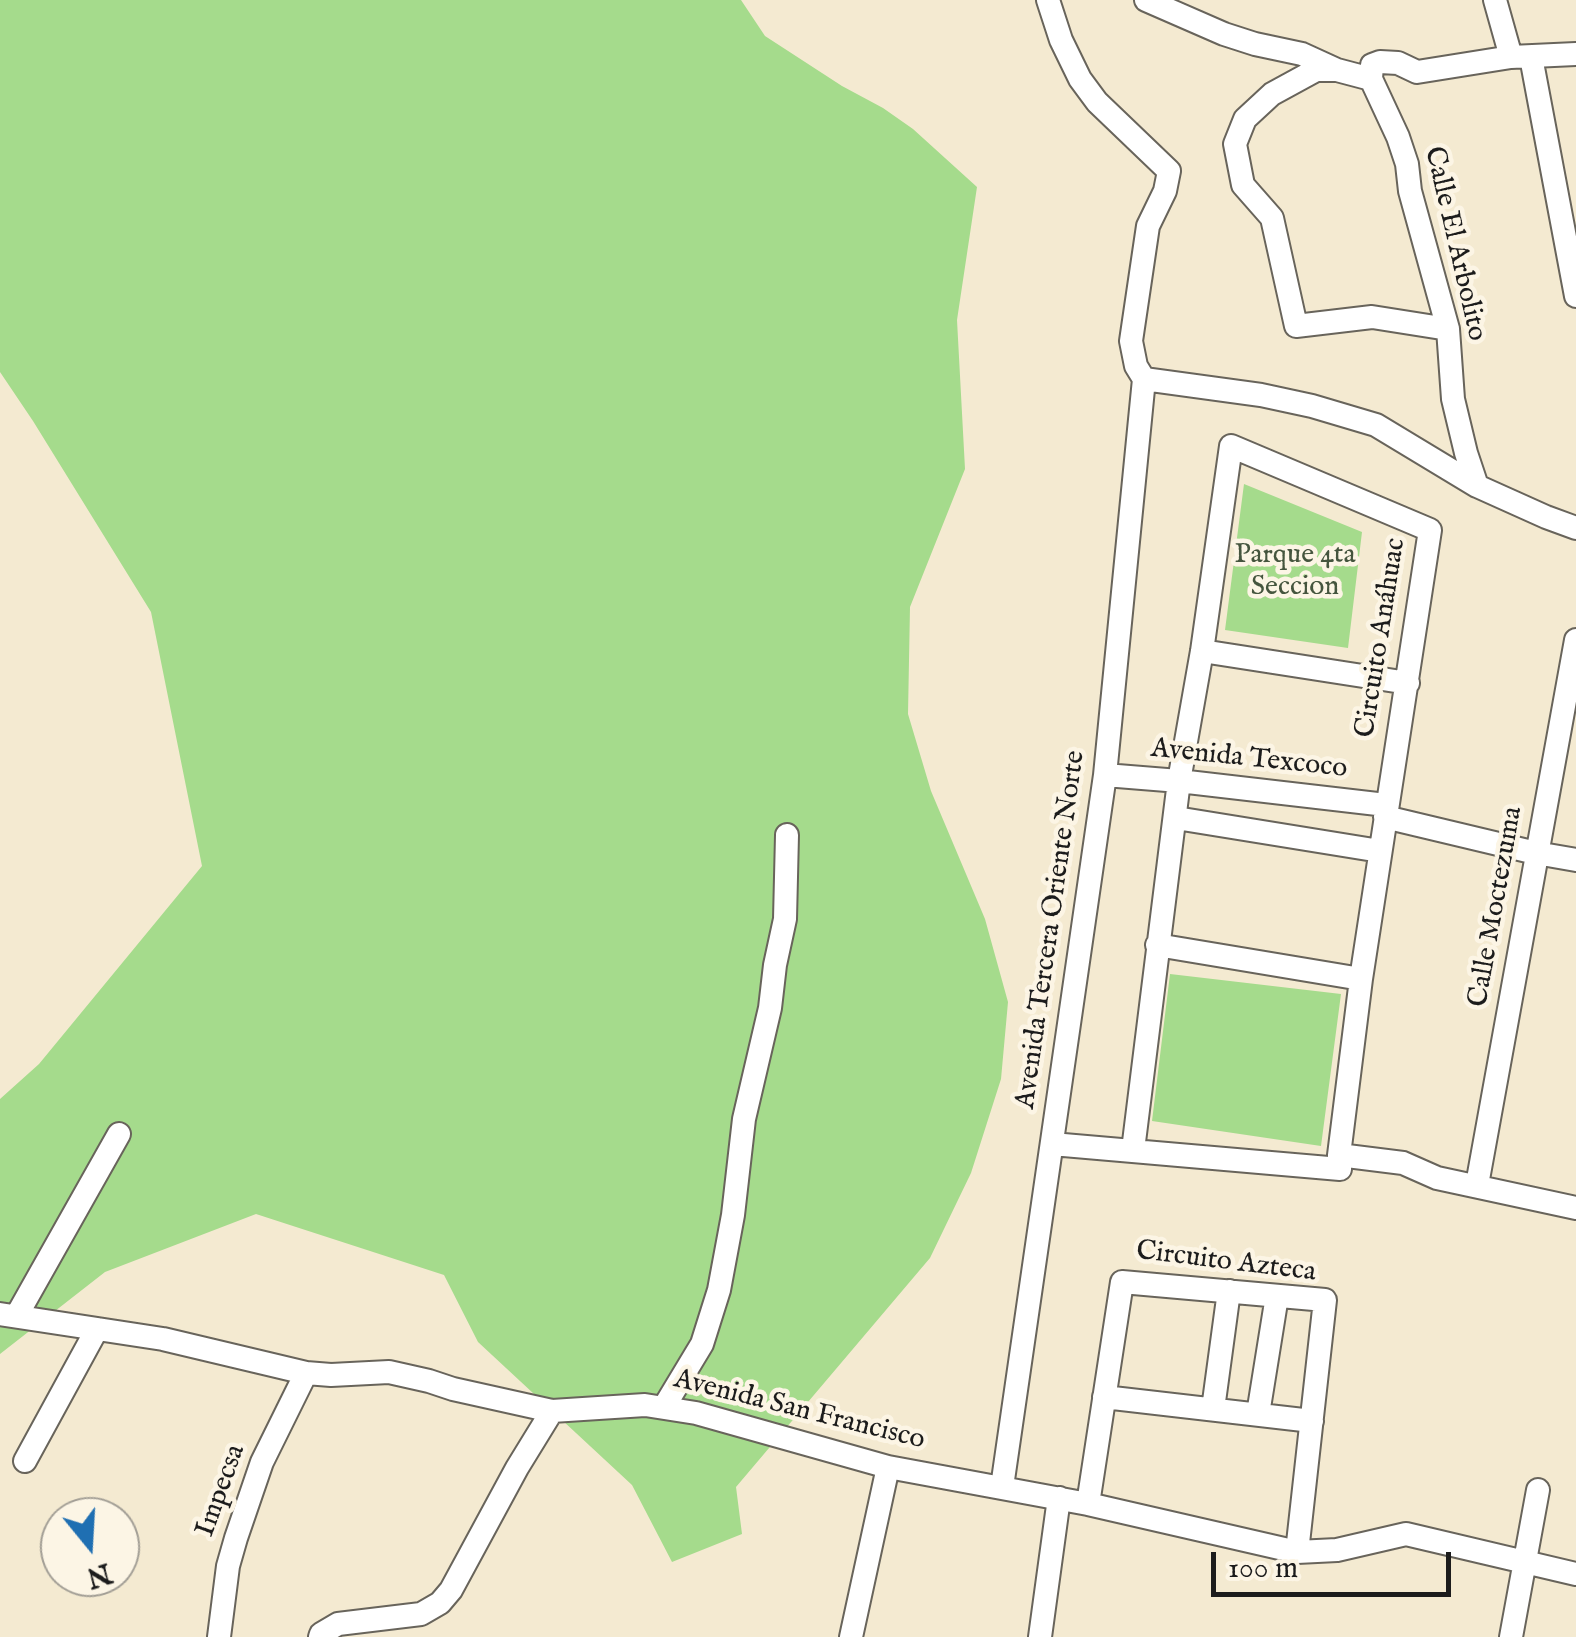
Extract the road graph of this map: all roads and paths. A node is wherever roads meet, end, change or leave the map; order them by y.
1 (1048, 0) edge
2 (1146, 0) edge
3 (1495, 0) edge
4 (1576, 54) edge
5 (1521, 57) junction
6 (1337, 70) junction
7 (1371, 79) junction
8 (1576, 296) edge
9 (1448, 329) junction
10 (1144, 379) junction
11 (1477, 486) junction
12 (1576, 528) edge
13 (1576, 640) edge
14 (1202, 651) junction
15 (1408, 683) junction
16 (1105, 775) junction
17 (1179, 781) junction
18 (1386, 811) junction
19 (1176, 818) junction
20 (787, 835) dead end
21 (1380, 850) junction
22 (1536, 853) junction
23 (1576, 860) edge
24 (1158, 945) junction
25 (1361, 978) junction
26 (120, 1134) dead end
27 (1052, 1144) junction
28 (1133, 1150) junction
29 (1339, 1154) junction
30 (1477, 1186) junction
31 (1576, 1208) edge
32 (1229, 1291) junction
33 (1277, 1296) junction
34 (8, 1314) edge
35 (97, 1328) junction
36 (306, 1373) junction
37 (1104, 1397) junction
38 (664, 1408) junction
39 (1213, 1409) junction
40 (552, 1411) junction
41 (1258, 1414) junction
42 (1312, 1421) junction
43 (26, 1461) dead end
44 (888, 1466) junction
45 (1002, 1486) junction
46 (1538, 1490) dead end
47 (1060, 1498) junction
48 (1088, 1504) junction
49 (1297, 1552) junction
50 (1526, 1562) junction
51 (1576, 1574) edge
52 (320, 1636) edge
53 (219, 1637) edge
54 (851, 1637) edge
55 (1040, 1637) edge
56 (1511, 1637) edge

1 - 10 street
2 - 6 street
3 - 5 street
4 - 5 street
5 - 7 street
5 - 8 street
6 - 7 street
6 - 9 street
7 - 9 street, Calle El Arbolito
9 - 11 street, Calle El Arbolito
10 - 11 street
10 - 16 street, Avenida Tercera Oriente Norte
11 - 12 street
13 - 22 street, Calle Moctezuma
14 - 15 street
14 - 15 street, Circuito Anáhuac
14 - 17 street, Circuito Anáhuac
15 - 18 street, Circuito Anáhuac
16 - 17 street, Avenida Texcoco
16 - 27 street, Avenida Tercera Oriente Norte
17 - 18 street, Avenida Texcoco
17 - 19 street, Circuito Anáhuac
18 - 21 street, Circuito Anáhuac
18 - 22 street, Avenida Texcoco
19 - 21 street
19 - 24 street, Circuito Anáhuac
20 - 38 street
21 - 25 street, Circuito Anáhuac
22 - 23 street, Avenida Texcoco
22 - 30 street, Calle Moctezuma
24 - 25 street
24 - 28 street, Circuito Anáhuac
25 - 29 street, Circuito Anáhuac
26 - 34 street
27 - 28 street
27 - 45 street, Avenida Tercera Oriente Norte
28 - 29 street
29 - 30 street
30 - 31 street
32 - 33 street, Circuito Azteca
32 - 37 street, Circuito Azteca
32 - 39 street
33 - 41 street
33 - 42 street, Circuito Azteca
34 - 35 street, Avenida San Francisco
35 - 36 street, Avenida San Francisco
35 - 43 street
36 - 40 street, Avenida San Francisco
36 - 53 street, Impecsa
37 - 39 street
37 - 48 street, Circuito Azteca
38 - 40 street, Avenida San Francisco
38 - 44 street, Avenida San Francisco
39 - 41 street
40 - 52 street
41 - 42 street
42 - 49 street, Circuito Azteca
44 - 45 street, Avenida San Francisco
44 - 54 street
45 - 47 street, Avenida San Francisco
46 - 50 street
47 - 48 street, Avenida San Francisco
47 - 55 street
48 - 49 street, Avenida San Francisco
49 - 50 street, Avenida San Francisco
50 - 51 street
50 - 56 street

